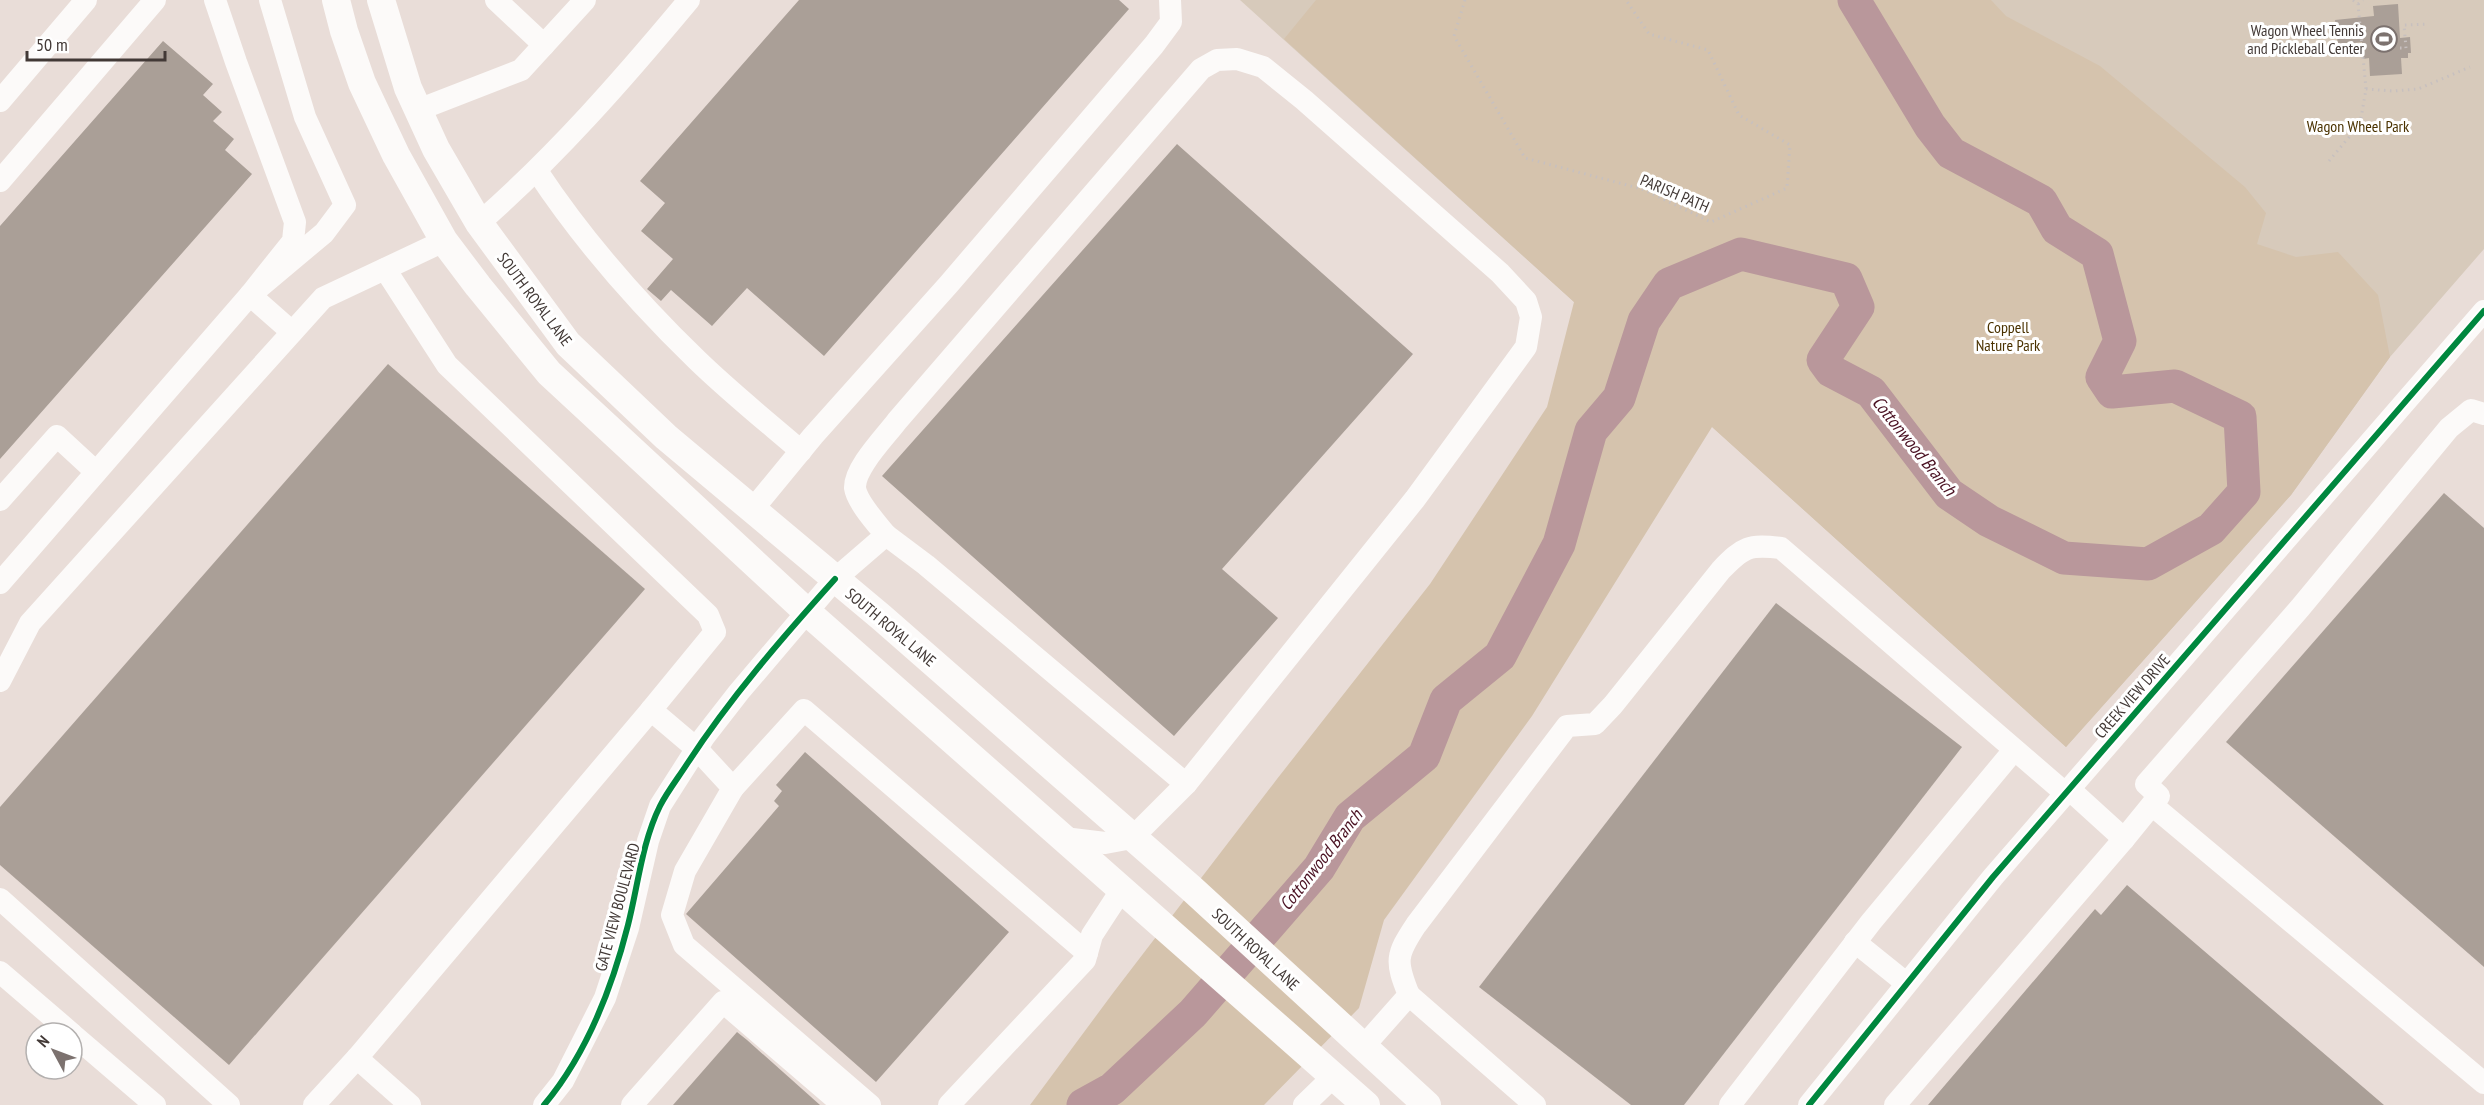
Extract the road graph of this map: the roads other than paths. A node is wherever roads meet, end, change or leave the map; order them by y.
1 (86, 0) edge
2 (155, 0) edge
3 (216, 0) edge
4 (270, 0) edge
5 (336, 0) edge
6 (381, 0) edge
7 (496, 0) edge
8 (585, 0) edge
9 (689, 0) edge
10 (1170, 0) edge
11 (544, 45) junction
12 (0, 101) edge
13 (418, 110) junction
14 (537, 171) junction
15 (0, 181) edge
16 (479, 223) junction
17 (444, 241) junction
18 (385, 269) junction
19 (250, 295) junction
20 (2484, 311) edge
21 (292, 332) junction
22 (2484, 414) edge
23 (801, 451) junction
24 (96, 472) junction
25 (0, 500) edge
26 (753, 509) junction
27 (886, 535) junction
28 (835, 579) junction
29 (0, 583) edge
30 (806, 611) junction
31 (0, 681) edge
32 (651, 710) junction
33 (697, 749) junction
34 (2014, 750) junction
35 (1186, 784) junction
36 (733, 788) junction
37 (2067, 791) junction
38 (2152, 805) junction
39 (1064, 838) junction
40 (1132, 838) junction
41 (2124, 838) junction
42 (1122, 889) junction
43 (0, 899) edge
44 (1856, 942) junction
45 (1087, 953) junction
46 (0, 972) edge
47 (1906, 983) junction
48 (1409, 994) junction
49 (56, 1021) edge
50 (84, 1045) edge
51 (1363, 1047) junction
52 (357, 1058) junction
53 (1334, 1076) junction
54 (2484, 1083) edge
55 (1423, 1102) edge
56 (548, 1104) edge
57 (155, 1105) edge
58 (229, 1105) edge
59 (314, 1105) edge
60 (410, 1105) edge
61 (632, 1105) edge
62 (843, 1105) edge
63 (870, 1105) edge
64 (949, 1105) edge
65 (1304, 1105) edge
66 (1366, 1105) edge
67 (1535, 1105) edge
68 (1730, 1105) edge
69 (1809, 1105) edge
70 (1894, 1105) edge

1 - 12 street
2 - 15 street
3 - 19 street
4 - 19 street
5 - 17 main road, SOUTH ROYAL LANE
6 - 13 main road, SOUTH ROYAL LANE
7 - 11 street
8 - 11 street
9 - 14 street
10 - 23 street
11 - 13 street
13 - 16 main road, SOUTH ROYAL LANE
14 - 16 street
14 - 23 street
16 - 17 main road
16 - 26 main road, SOUTH ROYAL LANE
17 - 18 street
17 - 30 main road, SOUTH ROYAL LANE
18 - 21 street
18 - 32 street
19 - 21 street
19 - 24 street
20 - 37 street, CREEK VIEW DRIVE
21 - 31 street
22 - 38 street
23 - 26 street
24 - 25 street
24 - 29 street
26 - 28 main road, SOUTH ROYAL LANE
27 - 28 street, GATE VIEW BOULEVARD
27 - 35 street
27 - 35 street
28 - 30 street, GATE VIEW BOULEVARD
28 - 40 main road, SOUTH ROYAL LANE
30 - 33 street, GATE VIEW BOULEVARD
30 - 39 main road, SOUTH ROYAL LANE
32 - 33 street
32 - 52 street
33 - 36 street
33 - 56 street, GATE VIEW BOULEVARD
34 - 37 street
34 - 44 street
34 - 48 street
35 - 40 street
36 - 45 street
36 - 63 street
37 - 41 street
37 - 47 street, CREEK VIEW DRIVE
38 - 41 street
38 - 54 street
39 - 40 street
39 - 42 main road, SOUTH ROYAL LANE
40 - 51 main road, SOUTH ROYAL LANE
41 - 70 street
42 - 45 street
42 - 53 main road, SOUTH ROYAL LANE
43 - 58 street
44 - 47 street
44 - 68 street
45 - 64 street
46 - 49 street
47 - 69 street, CREEK VIEW DRIVE
48 - 51 street
48 - 67 street
50 - 57 street
51 - 55 main road, SOUTH ROYAL LANE
52 - 59 street
52 - 60 street
53 - 55 main road
53 - 65 street
53 - 66 main road, SOUTH ROYAL LANE
61 - 62 street

